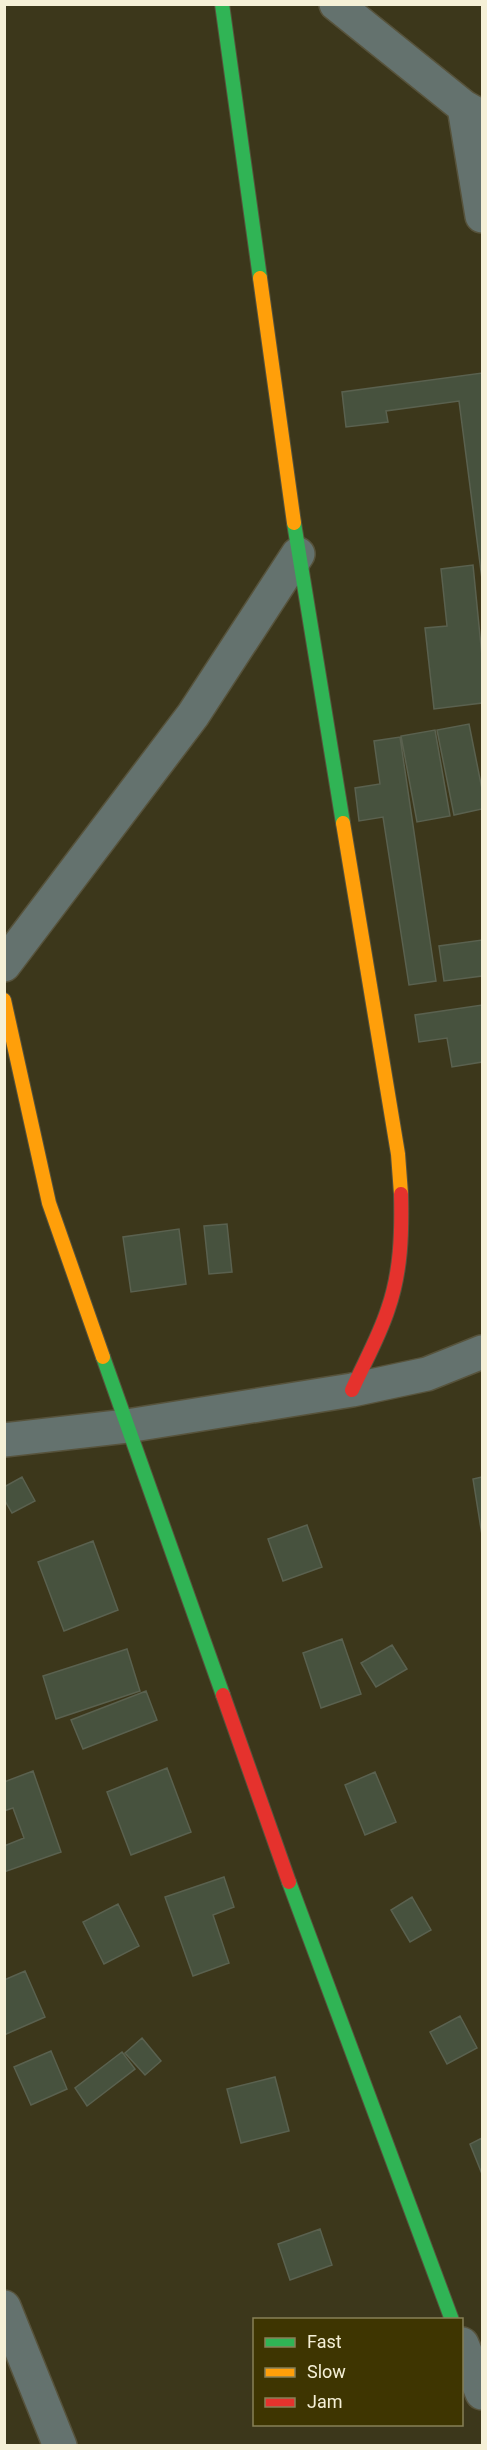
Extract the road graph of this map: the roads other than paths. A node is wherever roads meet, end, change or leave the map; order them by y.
1 (222, 4) edge
2 (336, 4) edge
3 (473, 112) edge
4 (483, 216) edge
5 (298, 554) junction
6 (4, 965) edge
7 (4, 1000) edge
8 (483, 1352) edge
9 (351, 1390) junction
10 (127, 1426) junction
11 (4, 1440) edge
12 (4, 2307) edge
13 (452, 2318) edge
14 (463, 2346) edge
15 (483, 2393) edge
16 (60, 2445) edge

1 - 5 street
2 - 3 street
3 - 4 street
5 - 6 street
5 - 9 street
7 - 10 street
8 - 9 street
9 - 10 street
10 - 11 street
10 - 13 street
12 - 16 street
14 - 15 street

